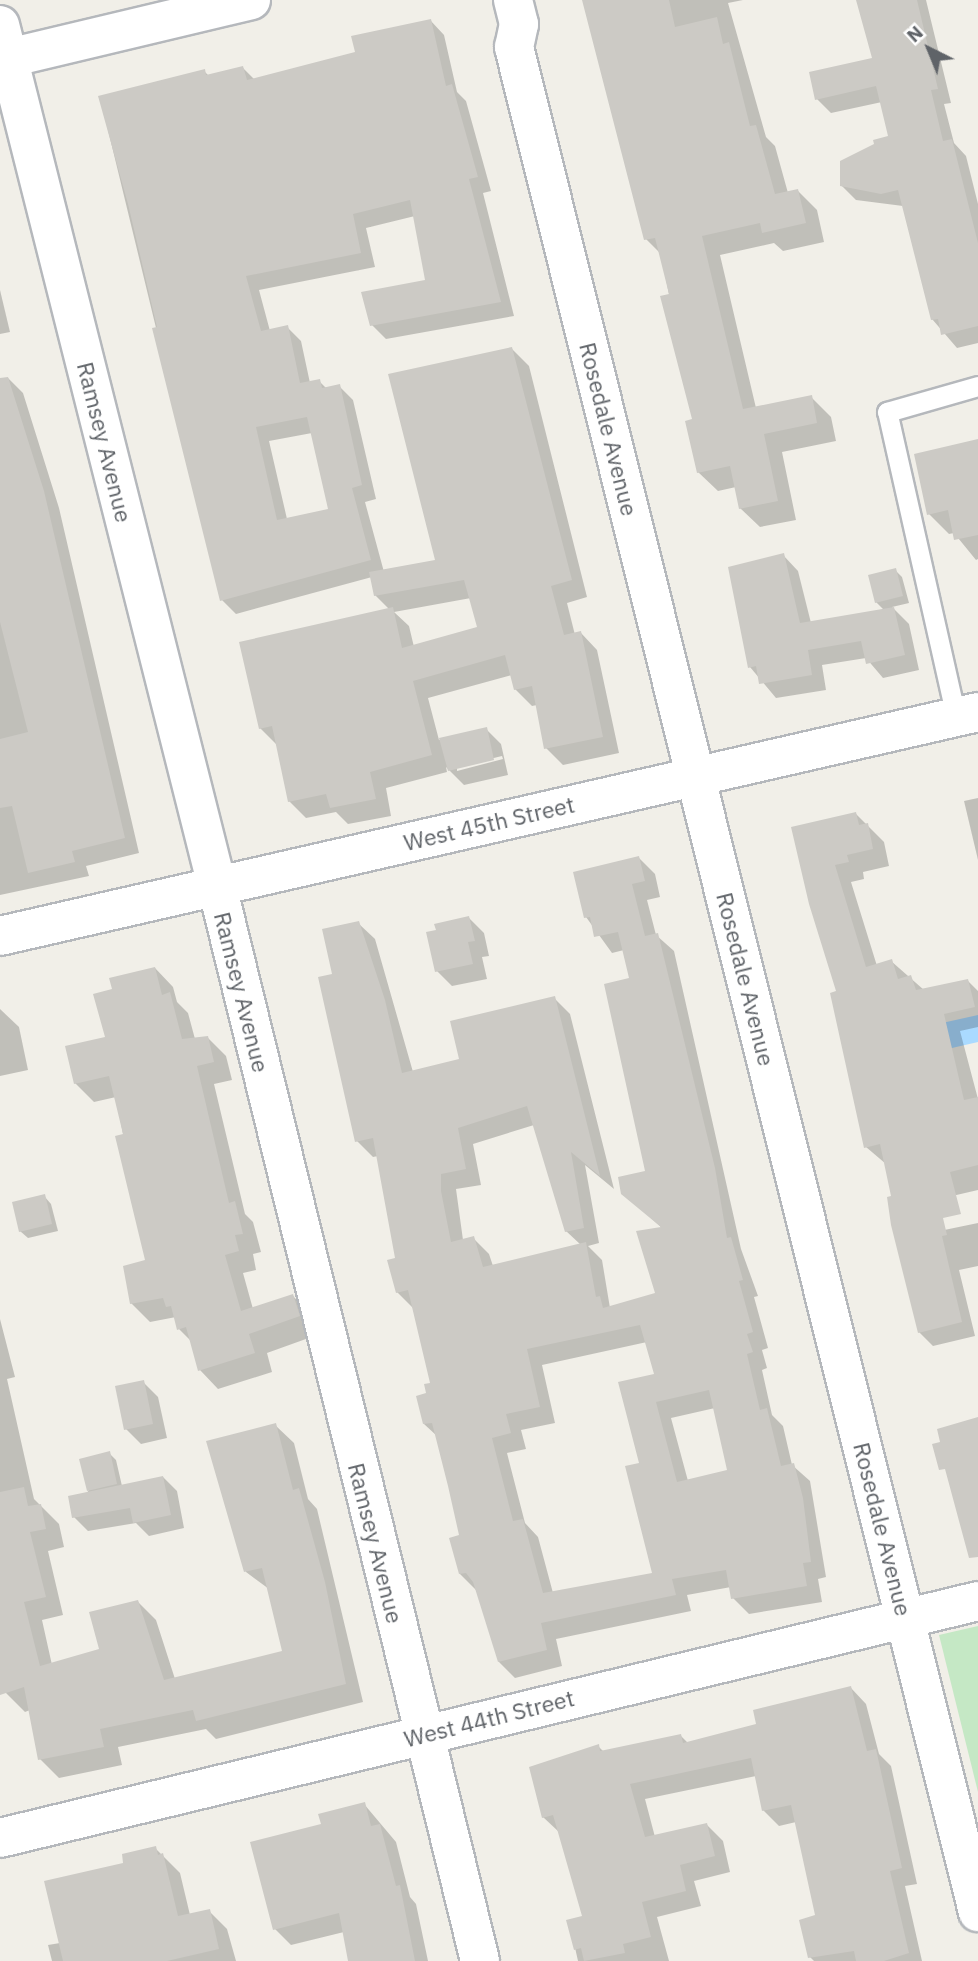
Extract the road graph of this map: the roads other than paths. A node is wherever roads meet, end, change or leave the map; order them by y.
1 (251, 0) edge
2 (490, 0) edge
3 (513, 0) edge
4 (514, 47) junction
5 (3, 48) edge
6 (978, 386) edge
7 (967, 714) edge
8 (695, 775) junction
9 (217, 886) junction
10 (0, 936) edge
11 (978, 1601) edge
12 (905, 1617) junction
13 (422, 1734) junction
14 (0, 1838) edge
15 (978, 1912) edge
16 (480, 1961) edge

1 - 5 street
2 - 4 street, Rosedale Avenue
3 - 4 street, Rosedale Avenue
4 - 8 street, Rosedale Avenue
5 - 9 street, Ramsey Avenue
6 - 7 lane
7 - 8 street, West 45th Street
8 - 9 street, West 45th Street
8 - 12 street, Rosedale Avenue
9 - 10 street, West 45th Street
9 - 13 street, Ramsey Avenue
11 - 12 street, West 44th Street
12 - 13 street, West 44th Street
12 - 15 street, Rosedale Avenue
13 - 14 street, West 44th Street
13 - 16 street, Ramsey Avenue

